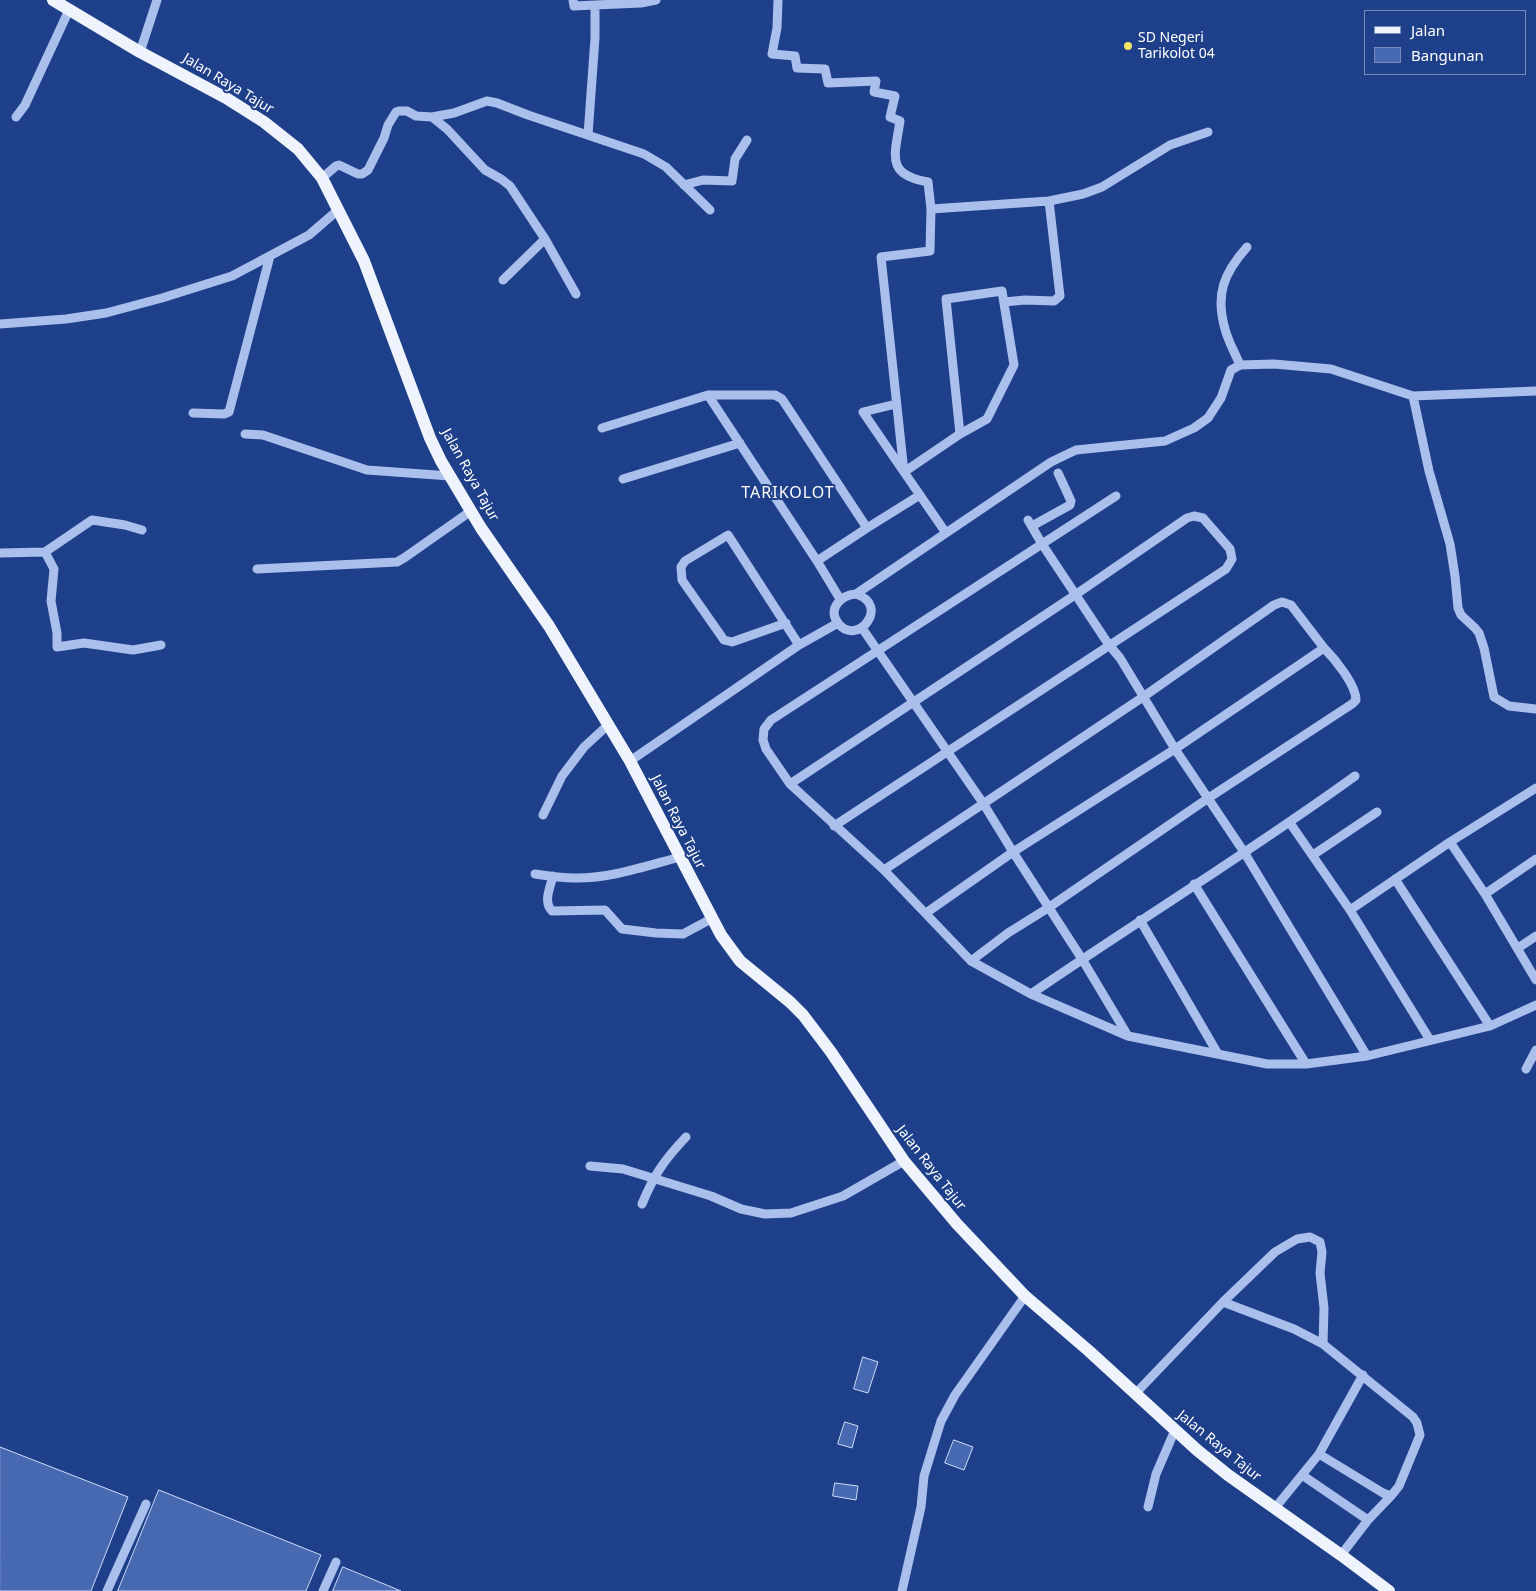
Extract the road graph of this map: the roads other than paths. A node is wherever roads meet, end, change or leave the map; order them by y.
1 (52, 0) edge
2 (157, 0) edge
3 (573, 0) edge
4 (656, 0) edge
5 (778, 0) edge
6 (594, 5) junction
7 (69, 10) junction
8 (140, 52) junction
9 (432, 116) junction
10 (16, 117) dead end
11 (1208, 132) dead end
12 (588, 135) junction
13 (747, 140) dead end
14 (322, 178) junction
15 (684, 185) junction
16 (1049, 201) junction
17 (931, 208) junction
18 (338, 210) junction
19 (710, 210) dead end
20 (545, 239) junction
21 (1247, 247) dead end
22 (270, 256) junction
23 (503, 280) dead end
24 (576, 294) dead end
25 (1004, 302) junction
26 (0, 324) edge
27 (1240, 365) junction
28 (1536, 391) edge
29 (708, 395) junction
30 (1413, 396) junction
31 (896, 404) junction
32 (193, 413) dead end
33 (602, 428) dead end
34 (245, 434) dead end
35 (960, 434) junction
36 (740, 443) junction
37 (904, 472) junction
38 (1058, 473) dead end
39 (450, 476) junction
40 (623, 479) dead end
41 (920, 496) junction
42 (1116, 496) dead end
43 (471, 511) junction
44 (867, 528) junction
45 (142, 530) dead end
46 (946, 533) junction
47 (1042, 544) junction
48 (45, 552) junction
49 (0, 553) edge
50 (818, 561) junction
51 (257, 569) dead end
52 (856, 594) junction
53 (1075, 595) junction
54 (840, 599) junction
55 (786, 623) junction
56 (838, 623) junction
57 (862, 628) junction
58 (161, 645) dead end
59 (799, 645) junction
60 (1109, 645) junction
61 (1324, 648) junction
62 (877, 652) junction
63 (1143, 697) junction
64 (913, 702) junction
65 (1536, 709) edge
66 (608, 725) junction
67 (1175, 749) junction
68 (946, 752) junction
69 (630, 760) junction
70 (1355, 776) dead end
71 (790, 784) junction
72 (1536, 788) edge
73 (1207, 799) junction
74 (983, 803) junction
75 (1377, 812) dead end
76 (543, 815) dead end
77 (1290, 823) junction
78 (834, 826) junction
79 (1450, 842) junction
80 (1013, 852) junction
81 (1244, 852) junction
82 (1313, 855) junction
83 (680, 857) junction
84 (1536, 860) edge
85 (884, 870) junction
86 (536, 874) dead end
87 (553, 876) junction
88 (1396, 879) junction
89 (1194, 884) junction
90 (1485, 894) junction
91 (1048, 908) junction
92 (1350, 910) junction
93 (926, 913) junction
94 (711, 919) junction
95 (1140, 920) junction
96 (1536, 936) edge
97 (1518, 948) junction
98 (1082, 959) junction
99 (971, 961) junction
100 (1536, 980) edge
101 (1031, 994) junction
102 (1536, 1005) edge
103 (1490, 1026) junction
104 (1128, 1036) junction
105 (1430, 1040) junction
106 (1536, 1050) edge
107 (1218, 1054) junction
108 (1367, 1056) junction
109 (1306, 1064) junction
110 (1526, 1069) dead end
111 (686, 1137) dead end
112 (904, 1161) junction
113 (590, 1166) dead end
114 (653, 1178) junction
115 (642, 1204) dead end
116 (1025, 1296) junction
117 (1223, 1302) junction
118 (1323, 1344) junction
119 (1363, 1376) junction
120 (1136, 1394) junction
121 (1175, 1430) junction
122 (1319, 1454) junction
123 (1302, 1475) junction
124 (1391, 1496) junction
125 (146, 1504) dead end
126 (1148, 1507) dead end
127 (1275, 1508) junction
128 (1368, 1520) junction
129 (1341, 1554) junction
130 (336, 1562) dead end
131 (107, 1591) edge
132 (323, 1591) edge
133 (902, 1591) edge
134 (1389, 1591) edge

1 - 7 main road, Jalan Raya Tajur
2 - 8 street
3 - 6 street
4 - 6 street
5 - 17 street
6 - 12 street
7 - 8 main road, Jalan Raya Tajur
7 - 10 street
8 - 14 main road, Jalan Raya Tajur
9 - 12 street
9 - 14 street
9 - 20 street
11 - 16 street
12 - 15 street
13 - 15 street
14 - 18 main road, Jalan Raya Tajur
15 - 19 street
16 - 17 street
16 - 25 street
17 - 31 street
18 - 22 street
18 - 39 main road, Jalan Raya Tajur
20 - 23 street
20 - 24 street
21 - 27 street
22 - 26 street
22 - 32 street
25 - 35 street
25 - 35 street
27 - 30 street
27 - 46 street
28 - 30 street
29 - 33 street
29 - 36 street
29 - 44 street
30 - 65 street
31 - 37 street
31 - 37 street
34 - 39 street
35 - 37 street
36 - 40 street
36 - 50 street
37 - 41 street
38 - 47 street
39 - 43 main road, Jalan Raya Tajur
41 - 44 street
41 - 46 street
42 - 47 street
43 - 51 street
43 - 66 main road, Jalan Raya Tajur
44 - 50 street
45 - 48 street
46 - 52 street
47 - 53 street
47 - 62 street
48 - 49 street
48 - 58 street
50 - 54 street
52 - 54 street
52 - 57 street
53 - 60 street
53 - 60 street
53 - 64 street
54 - 56 street
55 - 55 street
55 - 59 street
56 - 57 street
56 - 59 street
57 - 62 street
59 - 69 street
60 - 63 street
60 - 68 street
61 - 63 street
61 - 67 street
61 - 73 street
62 - 64 street
62 - 71 street
63 - 67 street
63 - 74 street
64 - 68 street
64 - 71 street
66 - 69 main road, Jalan Raya Tajur
66 - 76 street
67 - 73 street
67 - 80 street
68 - 74 street
68 - 78 street
69 - 83 main road, Jalan Raya Tajur
70 - 77 street
71 - 78 street
72 - 79 street
73 - 81 street
73 - 91 street
74 - 80 street
74 - 85 street
75 - 82 street
77 - 81 street
77 - 82 street
78 - 85 street
79 - 88 street
79 - 90 street
80 - 91 street
80 - 93 street
81 - 89 street
81 - 108 street
82 - 92 street
83 - 87 street
83 - 94 main road, Jalan Raya Tajur
84 - 90 street
85 - 93 street
86 - 87 street
87 - 94 street
88 - 92 street
88 - 103 street
89 - 95 street
89 - 109 street
90 - 97 street
91 - 98 street
91 - 99 street
92 - 105 street
93 - 99 street
94 - 112 main road, Jalan Raya Tajur
95 - 98 street
95 - 107 street
96 - 97 street
97 - 100 street
98 - 101 street
98 - 104 street
99 - 101 street
101 - 104 street
102 - 103 street
103 - 105 street
104 - 107 street
105 - 108 street
106 - 110 street
107 - 109 street
108 - 109 street
111 - 114 street
112 - 114 street
112 - 116 main road, Jalan Raya Tajur
113 - 114 street
114 - 115 street
116 - 120 main road, Jalan Raya Tajur
116 - 133 street
117 - 118 street
117 - 118 street
117 - 120 street
118 - 119 street
119 - 122 street
119 - 124 street
120 - 121 main road, Jalan Raya Tajur
121 - 126 street
121 - 127 main road, Jalan Raya Tajur
122 - 123 street
122 - 124 street
123 - 127 street
123 - 128 street
124 - 128 street
125 - 131 street
127 - 129 main road, Jalan Raya Tajur
128 - 129 street
129 - 134 main road, Jalan Raya Tajur
130 - 132 street

